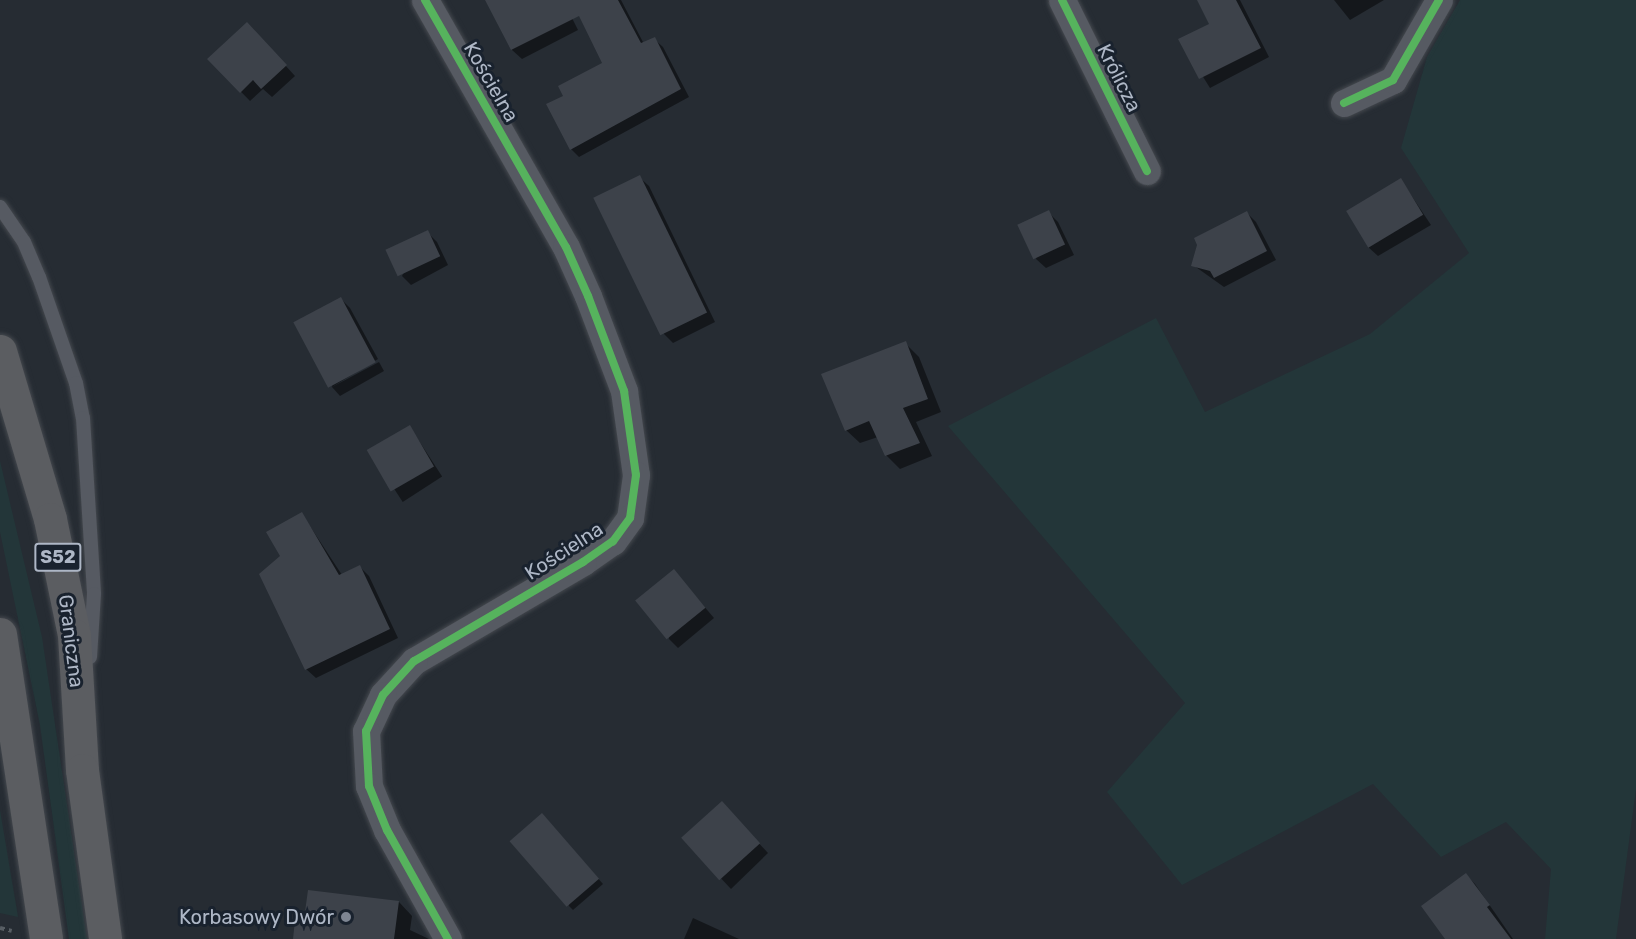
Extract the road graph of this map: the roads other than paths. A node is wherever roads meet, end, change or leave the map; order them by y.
1 (425, 0) edge
2 (1062, 0) edge
3 (1439, 0) edge
4 (1344, 103) dead end
5 (1147, 171) dead end
6 (0, 207) edge
7 (0, 351) edge
8 (0, 634) edge
9 (82, 770) junction
10 (46, 939) edge
11 (105, 939) edge
12 (448, 939) edge

1 - 12 street, Kościelna
2 - 5 street, Królicza
3 - 4 street
6 - 9 lane
7 - 9 highway, Graniczna / S52
8 - 10 highway
9 - 11 highway, Graniczna / S52

